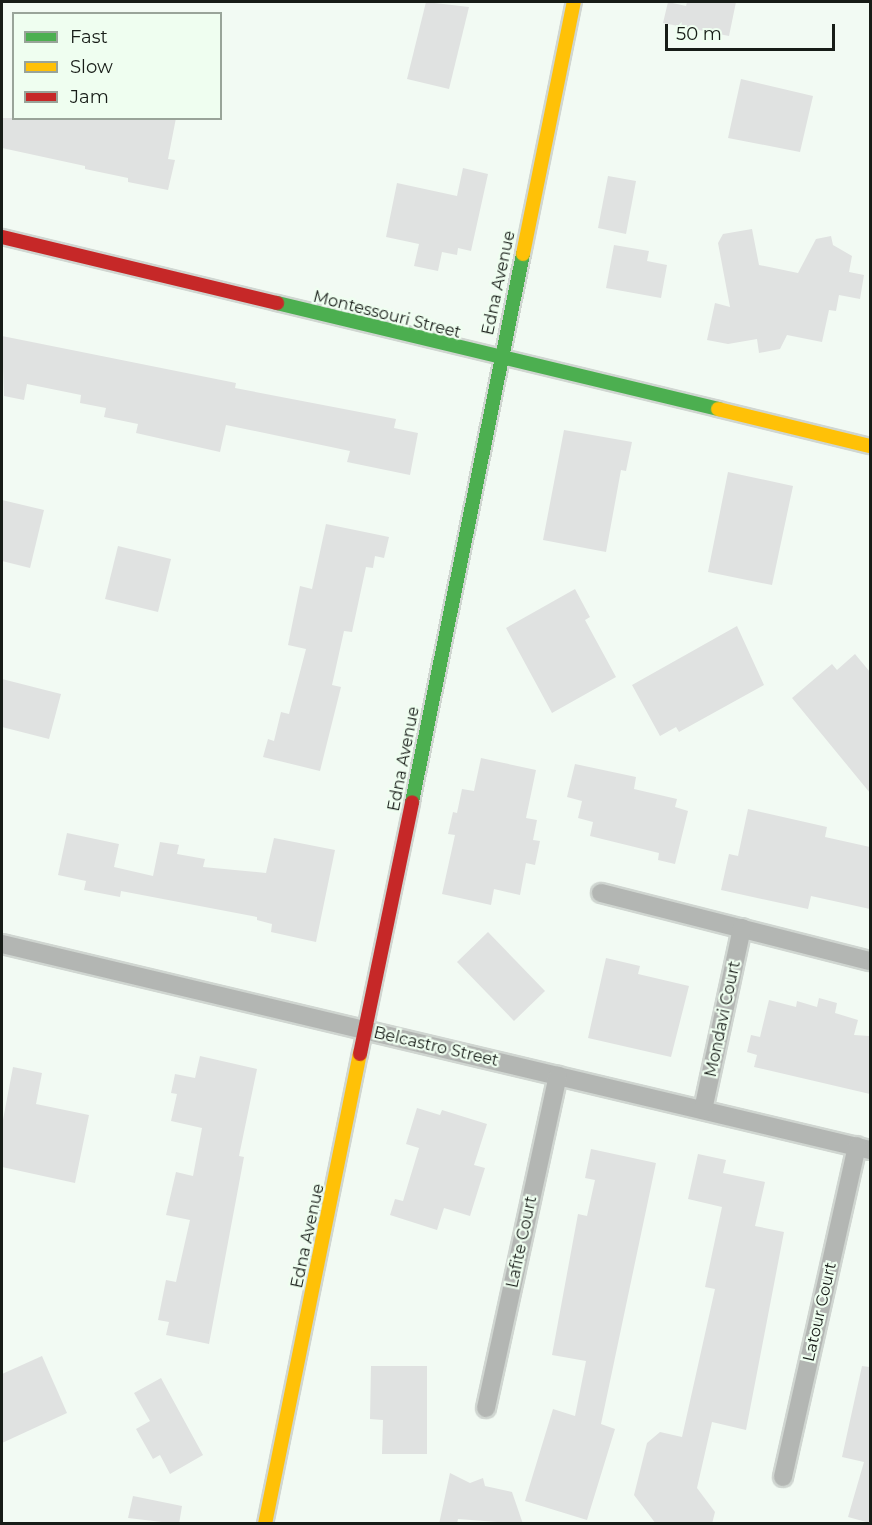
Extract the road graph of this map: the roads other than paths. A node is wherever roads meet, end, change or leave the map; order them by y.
1 (574, 2) edge
2 (2, 237) edge
3 (500, 360) junction
4 (870, 446) edge
5 (601, 893) dead end
6 (742, 928) junction
7 (2, 944) edge
8 (870, 961) edge
9 (367, 1030) junction
10 (558, 1076) junction
11 (703, 1110) junction
12 (864, 1148) edge
13 (486, 1408) dead end
14 (783, 1477) dead end
15 (265, 1524) edge

1 - 3 street, Edna Avenue
2 - 3 street, Montessouri Street
3 - 4 street, Montessouri Street
3 - 9 street, Edna Avenue
5 - 6 street
6 - 8 street
6 - 11 street, Mondavi Court
7 - 9 street, Belcastro Street
9 - 10 street, Belcastro Street
9 - 15 street, Edna Avenue
10 - 11 street, Belcastro Street
10 - 13 street, Lafite Court
11 - 12 street, Belcastro Street
12 - 14 street, Latour Court

